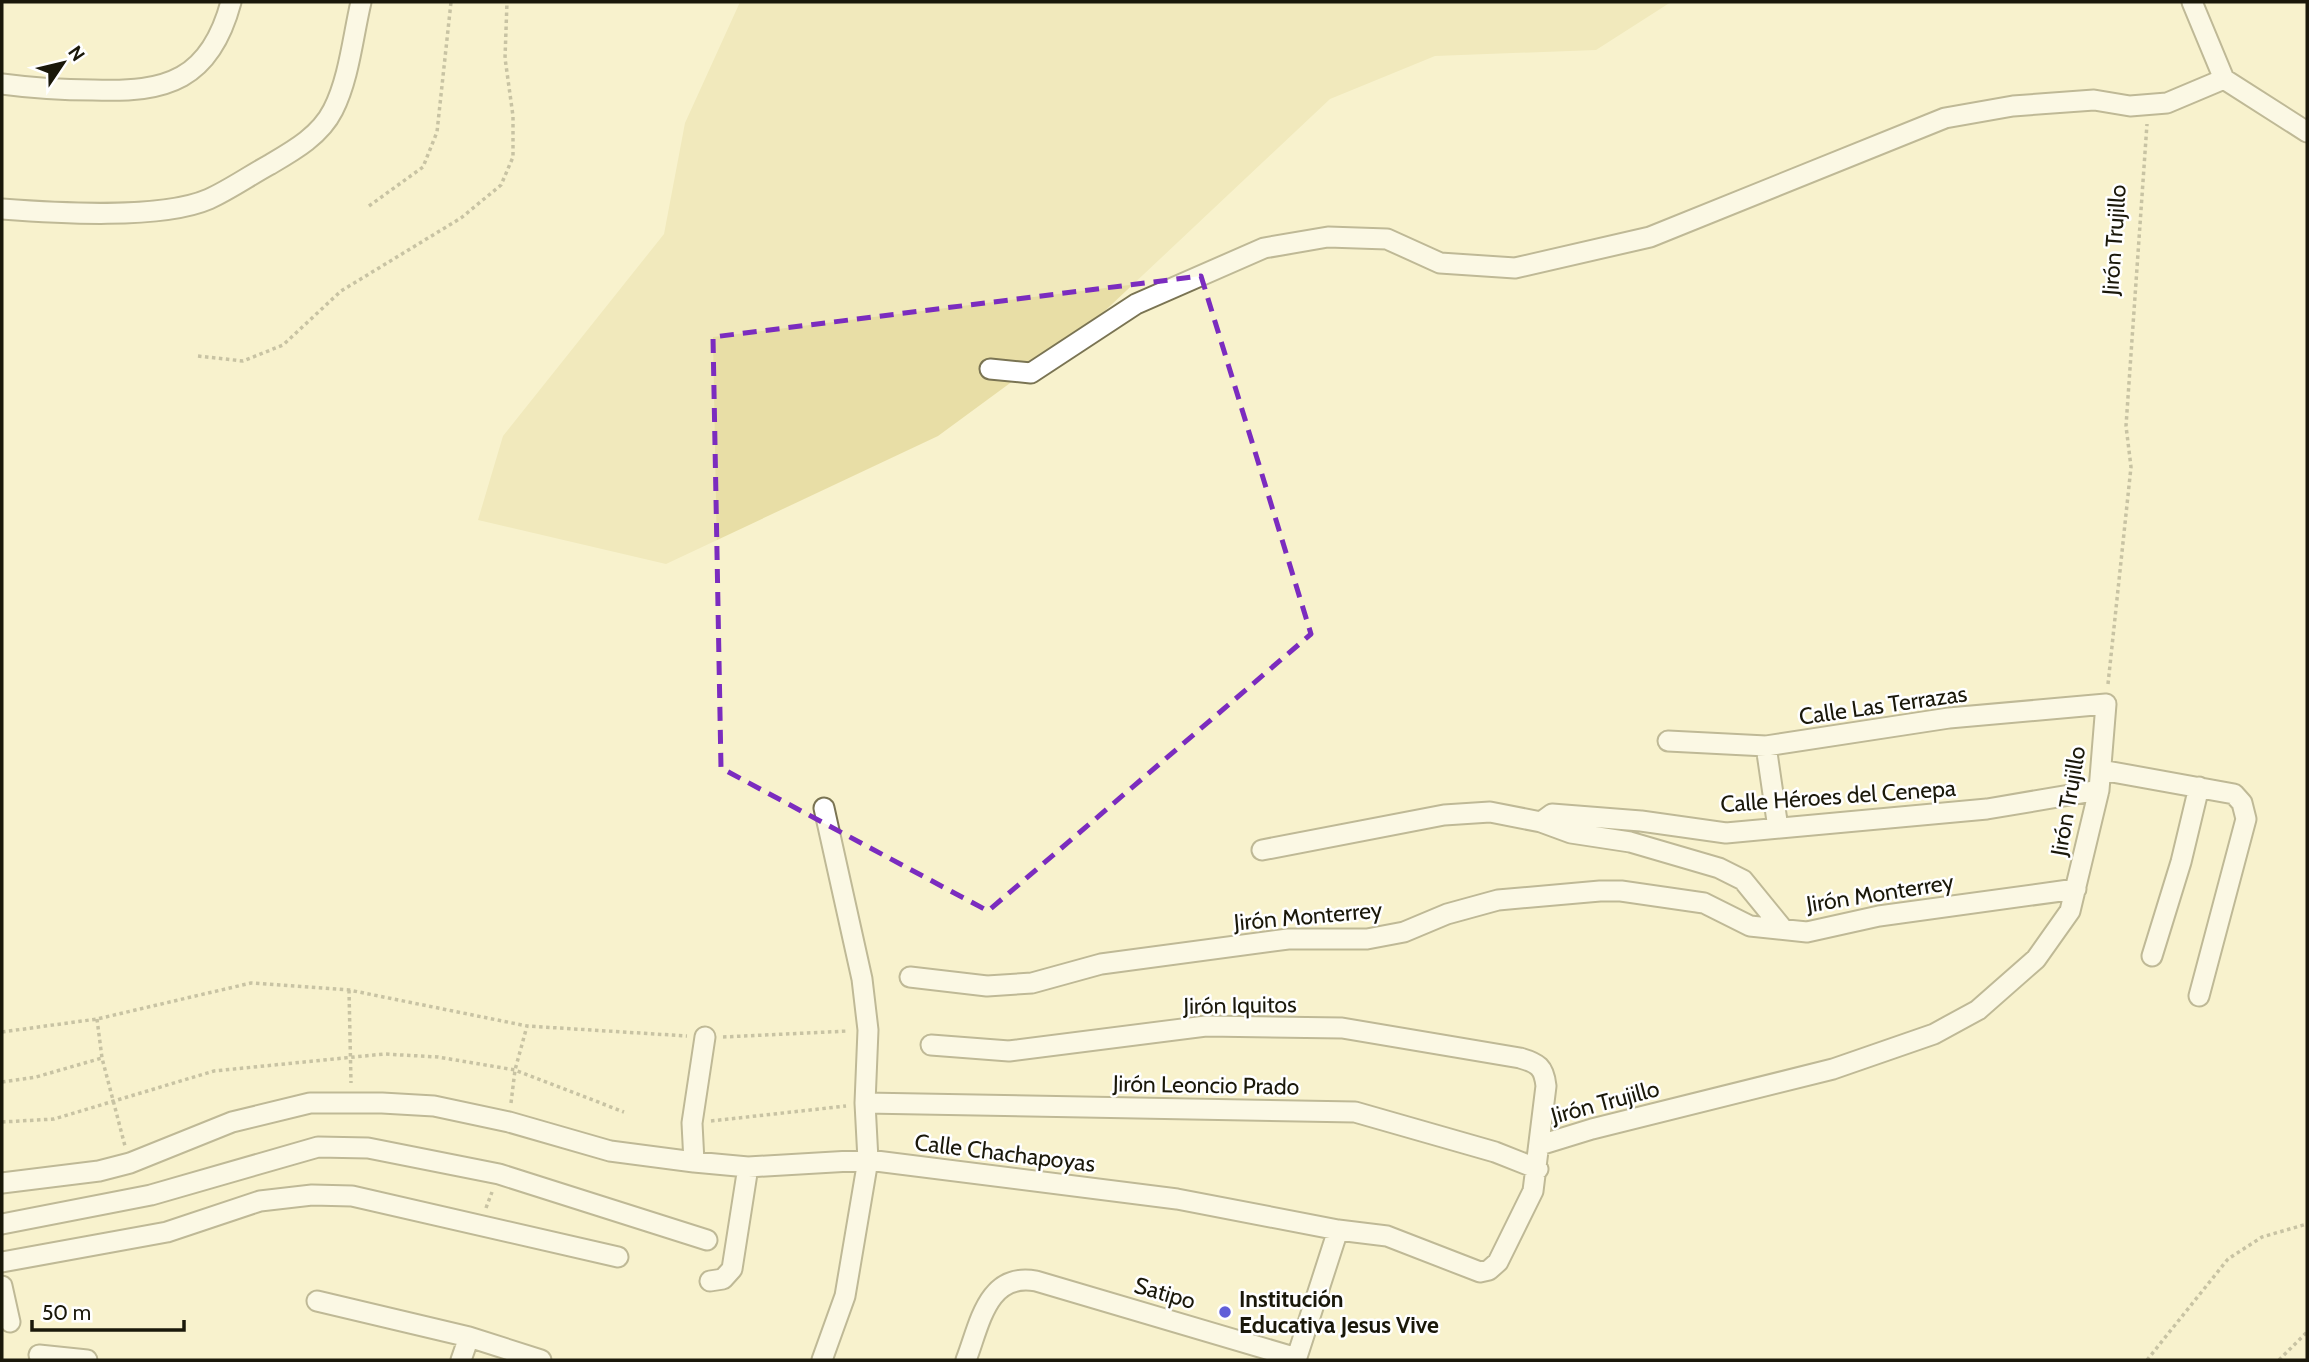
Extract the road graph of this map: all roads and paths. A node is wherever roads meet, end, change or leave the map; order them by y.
1 (231, 2) edge
2 (361, 2) edge
3 (450, 2) edge
4 (507, 2) edge
5 (2192, 2) edge
6 (2224, 79) junction
7 (2, 84) edge
8 (2148, 105) junction
9 (2307, 132) edge
10 (369, 206) dead end
11 (2, 209) edge
12 (198, 356) dead end
13 (990, 369) dead end
14 (2106, 704) junction
15 (1668, 741) dead end
16 (1766, 746) junction
17 (2100, 780) junction
18 (2199, 787) junction
19 (824, 808) dead end
20 (1541, 822) junction
21 (1778, 828) junction
22 (1262, 850) dead end
23 (2076, 889) junction
24 (1783, 929) junction
25 (2152, 956) dead end
26 (911, 977) dead end
27 (349, 990) junction
28 (2199, 996) dead end
29 (97, 1019) junction
30 (868, 1030) junction
31 (2, 1032) edge
32 (705, 1037) junction
33 (931, 1045) dead end
34 (350, 1055) junction
35 (102, 1058) junction
36 (1544, 1070) joint
37 (2, 1082) edge
38 (113, 1101) junction
39 (352, 1101) junction
40 (865, 1103) junction
41 (624, 1112) dead end
42 (2, 1122) edge
43 (692, 1123) junction
44 (1540, 1145) junction
45 (868, 1160) junction
46 (694, 1162) junction
47 (130, 1163) junction
48 (748, 1167) junction
49 (1538, 1169) junction
50 (2, 1184) edge
51 (2, 1224) edge
52 (2307, 1224) edge
53 (1338, 1230) junction
54 (707, 1240) dead end
55 (618, 1257) dead end
56 (2, 1262) edge
57 (1489, 1270) joint
58 (710, 1281) dead end
59 (2, 1286) edge
60 (317, 1301) dead end
61 (10, 1322) dead end
62 (2307, 1332) edge
63 (469, 1337) junction
64 (39, 1355) dead end
65 (1296, 1359) edge
66 (87, 1360) edge
67 (461, 1360) edge
68 (541, 1360) edge
69 (822, 1360) edge
70 (966, 1360) edge
71 (2147, 1360) edge
72 (2279, 1360) edge

1 - 7 street
2 - 11 street
3 - 10 path
4 - 12 path
5 - 6 street
6 - 8 street
6 - 9 street
8 - 13 street
8 - 14 path, Jirón Trujillo
14 - 16 street, Calle Las Terrazas
14 - 17 street, Jirón Trujillo
15 - 16 street, Calle Las Terrazas
16 - 21 street
17 - 18 street, Calle Héroes del Cenepa
17 - 21 street, Calle Héroes del Cenepa
17 - 23 street, Jirón Trujillo
18 - 25 street
18 - 28 street, Calle Héroes del Cenepa
19 - 30 street
20 - 21 street, Calle Héroes del Cenepa
20 - 22 street, Calle Héroes del Cenepa
20 - 24 street, Calle Héroes del Cenepa
23 - 24 street, Jirón Monterrey
23 - 44 street, Jirón Trujillo
24 - 26 street, Jirón Monterrey
27 - 29 path
27 - 32 path
27 - 34 path
29 - 31 path
29 - 35 path
30 - 32 path
30 - 40 street
32 - 43 street
33 - 36 street, Jirón Iquitos
34 - 38 path
34 - 39 path
34 - 41 path
35 - 37 path
35 - 38 path
36 - 44 street, Jirón Trujillo
38 - 42 path
38 - 47 path
39 - 46 street, Calle Chachapoyas
39 - 47 street, Calle Chachapoyas
40 - 43 path
40 - 45 street
40 - 49 street, Jirón Leoncio Prado
43 - 46 street
44 - 49 street, Jirón Trujillo
45 - 48 street, Calle Chachapoyas
45 - 53 street, Calle Chachapoyas
45 - 69 street
46 - 48 street, Calle Chachapoyas
47 - 50 street, Calle Chachapoyas
48 - 58 street
49 - 57 street, Jirón Trujillo
51 - 54 street
52 - 71 path
53 - 57 street, Calle Chachapoyas
53 - 65 street
55 - 56 street
59 - 61 street
60 - 63 street
62 - 72 path
63 - 67 street
63 - 68 street
64 - 66 street
65 - 70 street, Satipo

